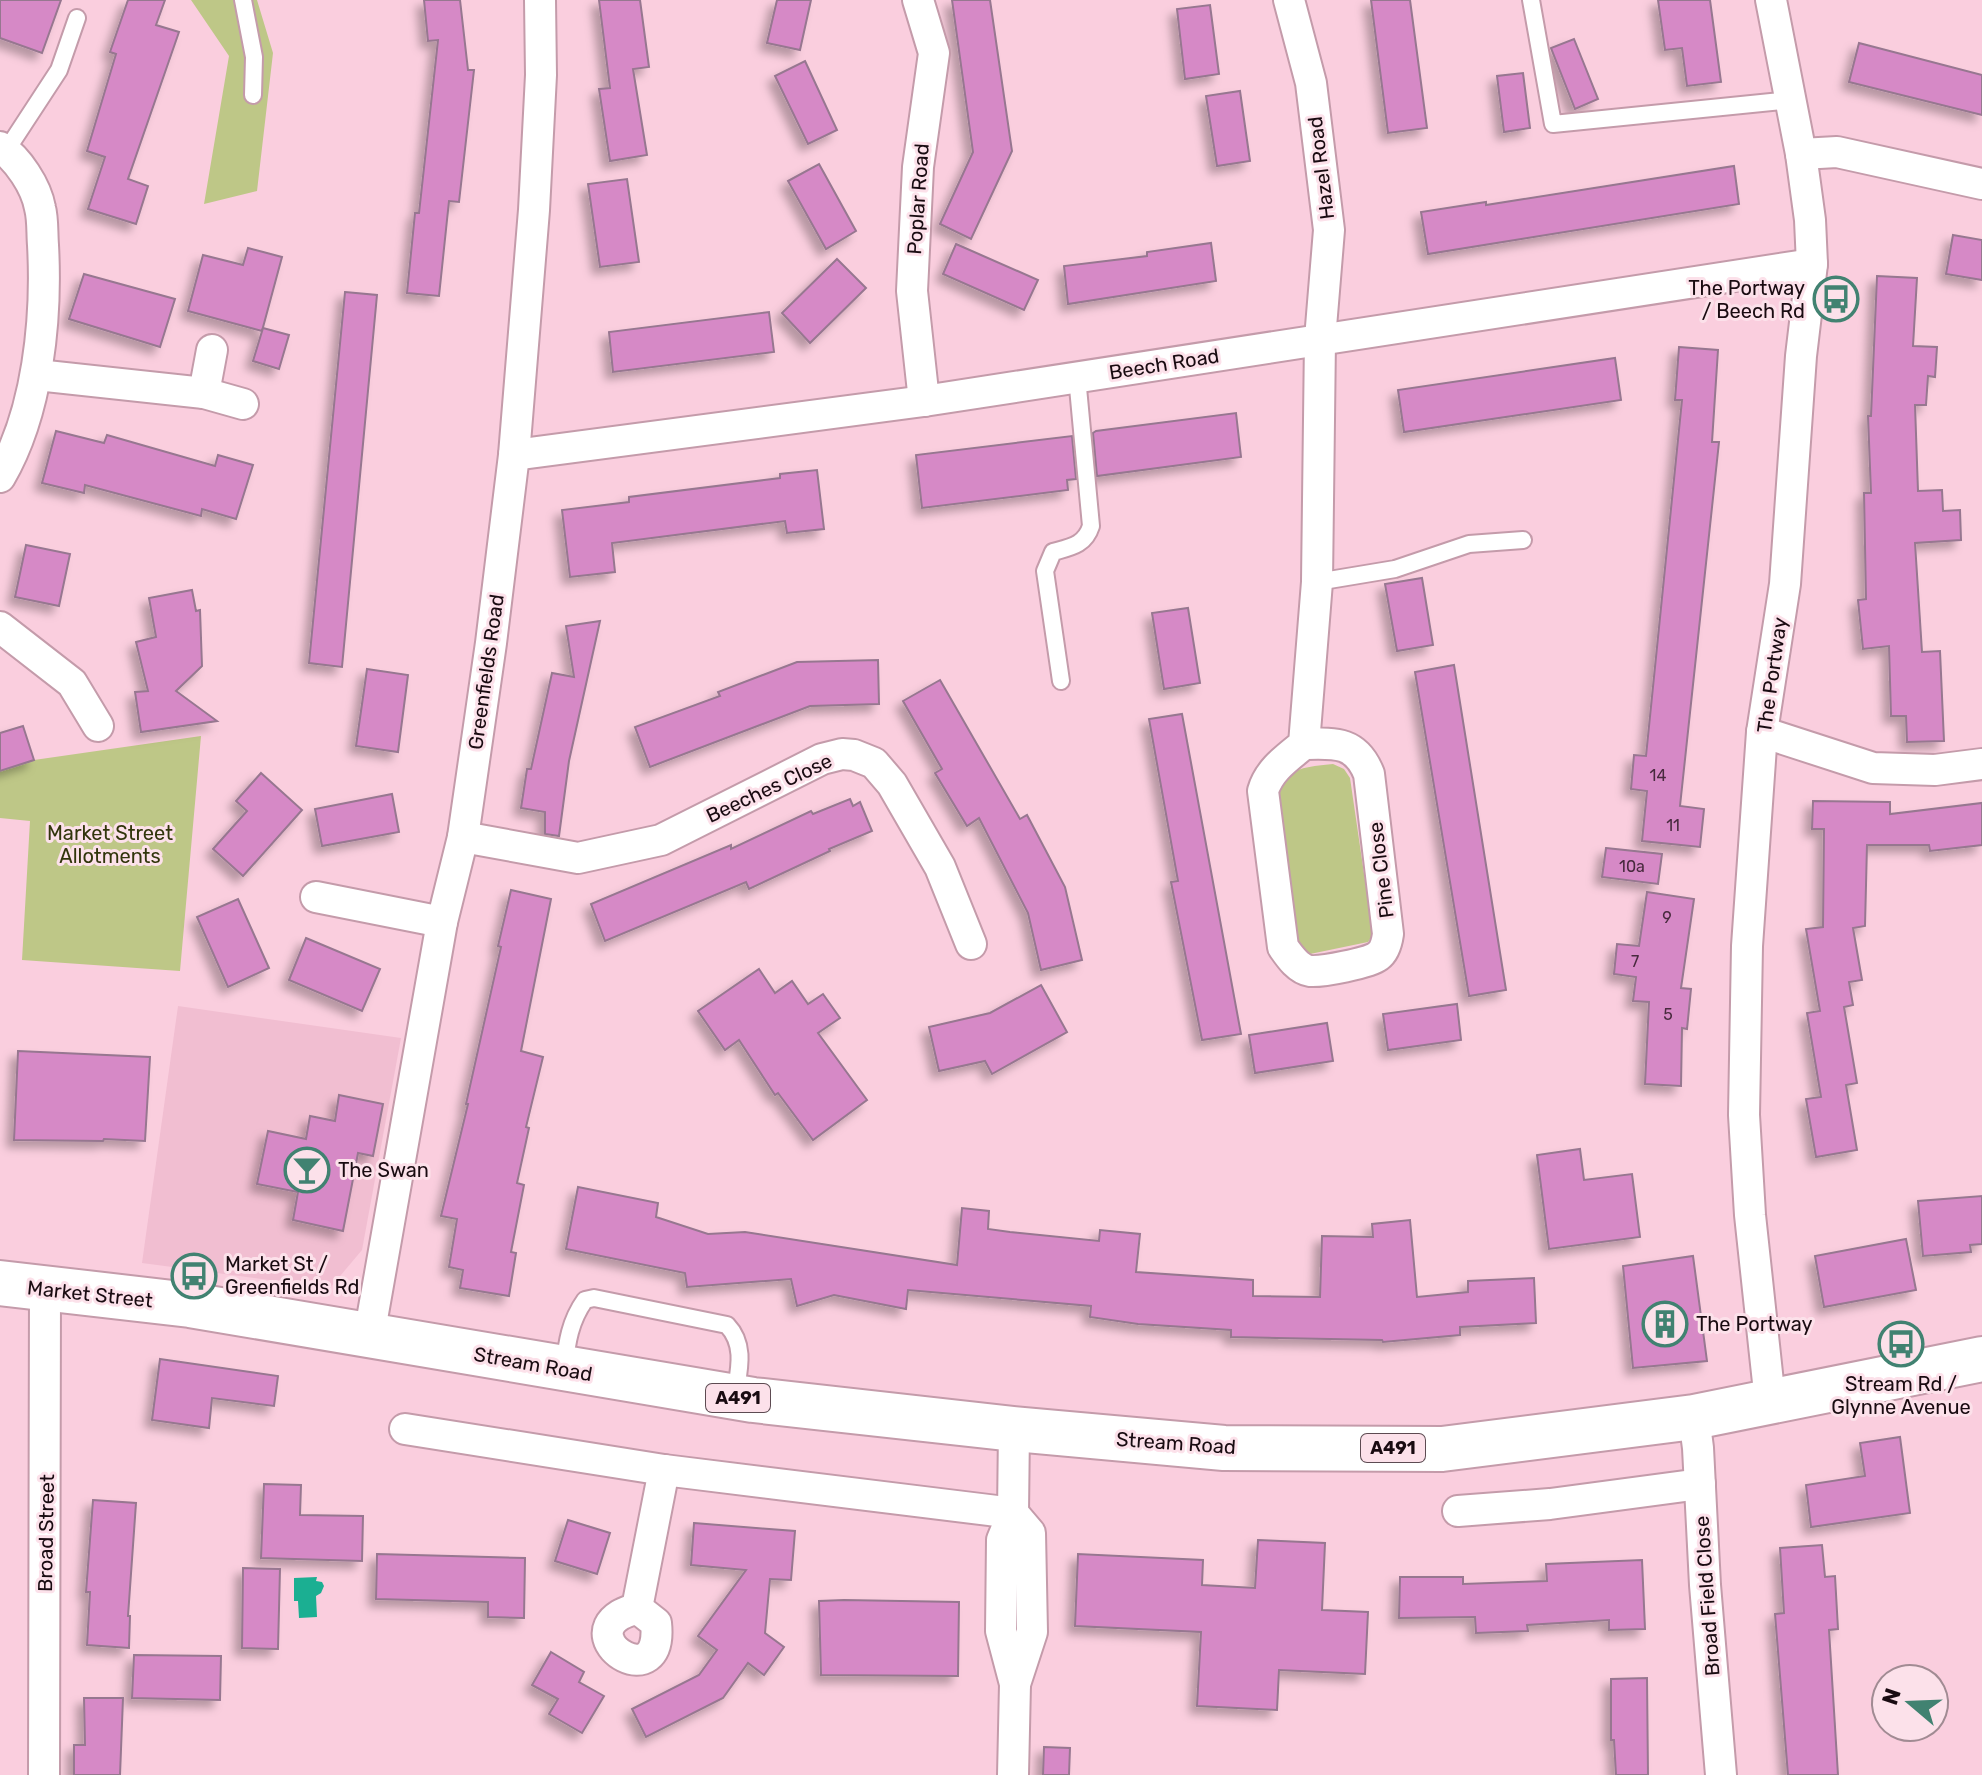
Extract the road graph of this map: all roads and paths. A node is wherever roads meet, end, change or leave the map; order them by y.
1 (243, 0) edge
2 (540, 0) edge
3 (918, 0) edge
4 (1289, 0) edge
5 (1531, 0) edge
6 (1771, 0) edge
7 (77, 18) dead end
8 (253, 95) dead end
9 (1791, 100) junction
10 (3, 149) edge
11 (1801, 154) junction
12 (1982, 184) edge
13 (1812, 264) junction
14 (1320, 339) junction
15 (212, 350) dead end
16 (37, 375) junction
17 (1077, 377) junction
18 (204, 393) junction
19 (924, 401) junction
20 (243, 404) dead end
21 (514, 455) junction
22 (0, 477) edge
23 (1523, 540) dead end
24 (1317, 582) junction
25 (0, 627) edge
26 (1061, 681) dead end
27 (98, 726) dead end
28 (1762, 732) junction
29 (1304, 744) junction
30 (1982, 764) edge
31 (463, 837) junction
32 (316, 897) dead end
33 (442, 922) junction
34 (971, 944) dead end
35 (0, 1283) edge
36 (45, 1290) junction
37 (369, 1336) junction
38 (1982, 1359) edge
39 (564, 1369) junction
40 (735, 1397) junction
41 (1770, 1401) junction
42 (1694, 1417) junction
43 (405, 1429) dead end
44 (1014, 1429) junction
45 (664, 1470) junction
46 (1700, 1484) junction
47 (1458, 1511) dead end
48 (1013, 1513) junction
49 (637, 1608) dead end
50 (44, 1775) edge
51 (1013, 1775) edge
52 (1721, 1775) edge

1 - 8 lane
2 - 21 street, Greenfields Road
3 - 19 street, Poplar Road
4 - 14 street, Hazel Road
5 - 9 lane
6 - 9 street, The Portway
7 - 10 lane
9 - 11 street, The Portway
10 - 16 street
11 - 12 street
11 - 13 street, The Portway
13 - 14 street, Beech Road
13 - 28 street, The Portway
14 - 17 street, Beech Road
14 - 24 street
15 - 18 street
16 - 18 street
16 - 22 street
17 - 19 street, Beech Road
17 - 26 lane
18 - 20 street
19 - 21 street, Beech Road
21 - 31 street, Greenfields Road
23 - 24 lane
24 - 29 street
25 - 27 street
28 - 30 street
28 - 41 street, The Portway
29 - 29 street, Pine Close
31 - 33 street, Greenfields Road
31 - 34 street, Beeches Close
32 - 33 street
33 - 37 street, Greenfields Road
35 - 36 highway, Market Street / A491
36 - 37 highway, Market Street / A491
36 - 50 street, Broad Street
37 - 39 highway, Stream Road / A491
38 - 41 highway, Stream Road / A491
39 - 40 highway, Stream Road / A491
39 - 40 lane
40 - 44 highway, Stream Road / A491
41 - 42 highway, Stream Road / A491
42 - 44 highway, Stream Road / A491
42 - 46 street, Broad Field Close
43 - 45 street
44 - 48 street
45 - 48 street
45 - 49 street
46 - 47 street
46 - 52 street, Broad Field Close
48 - 51 street

